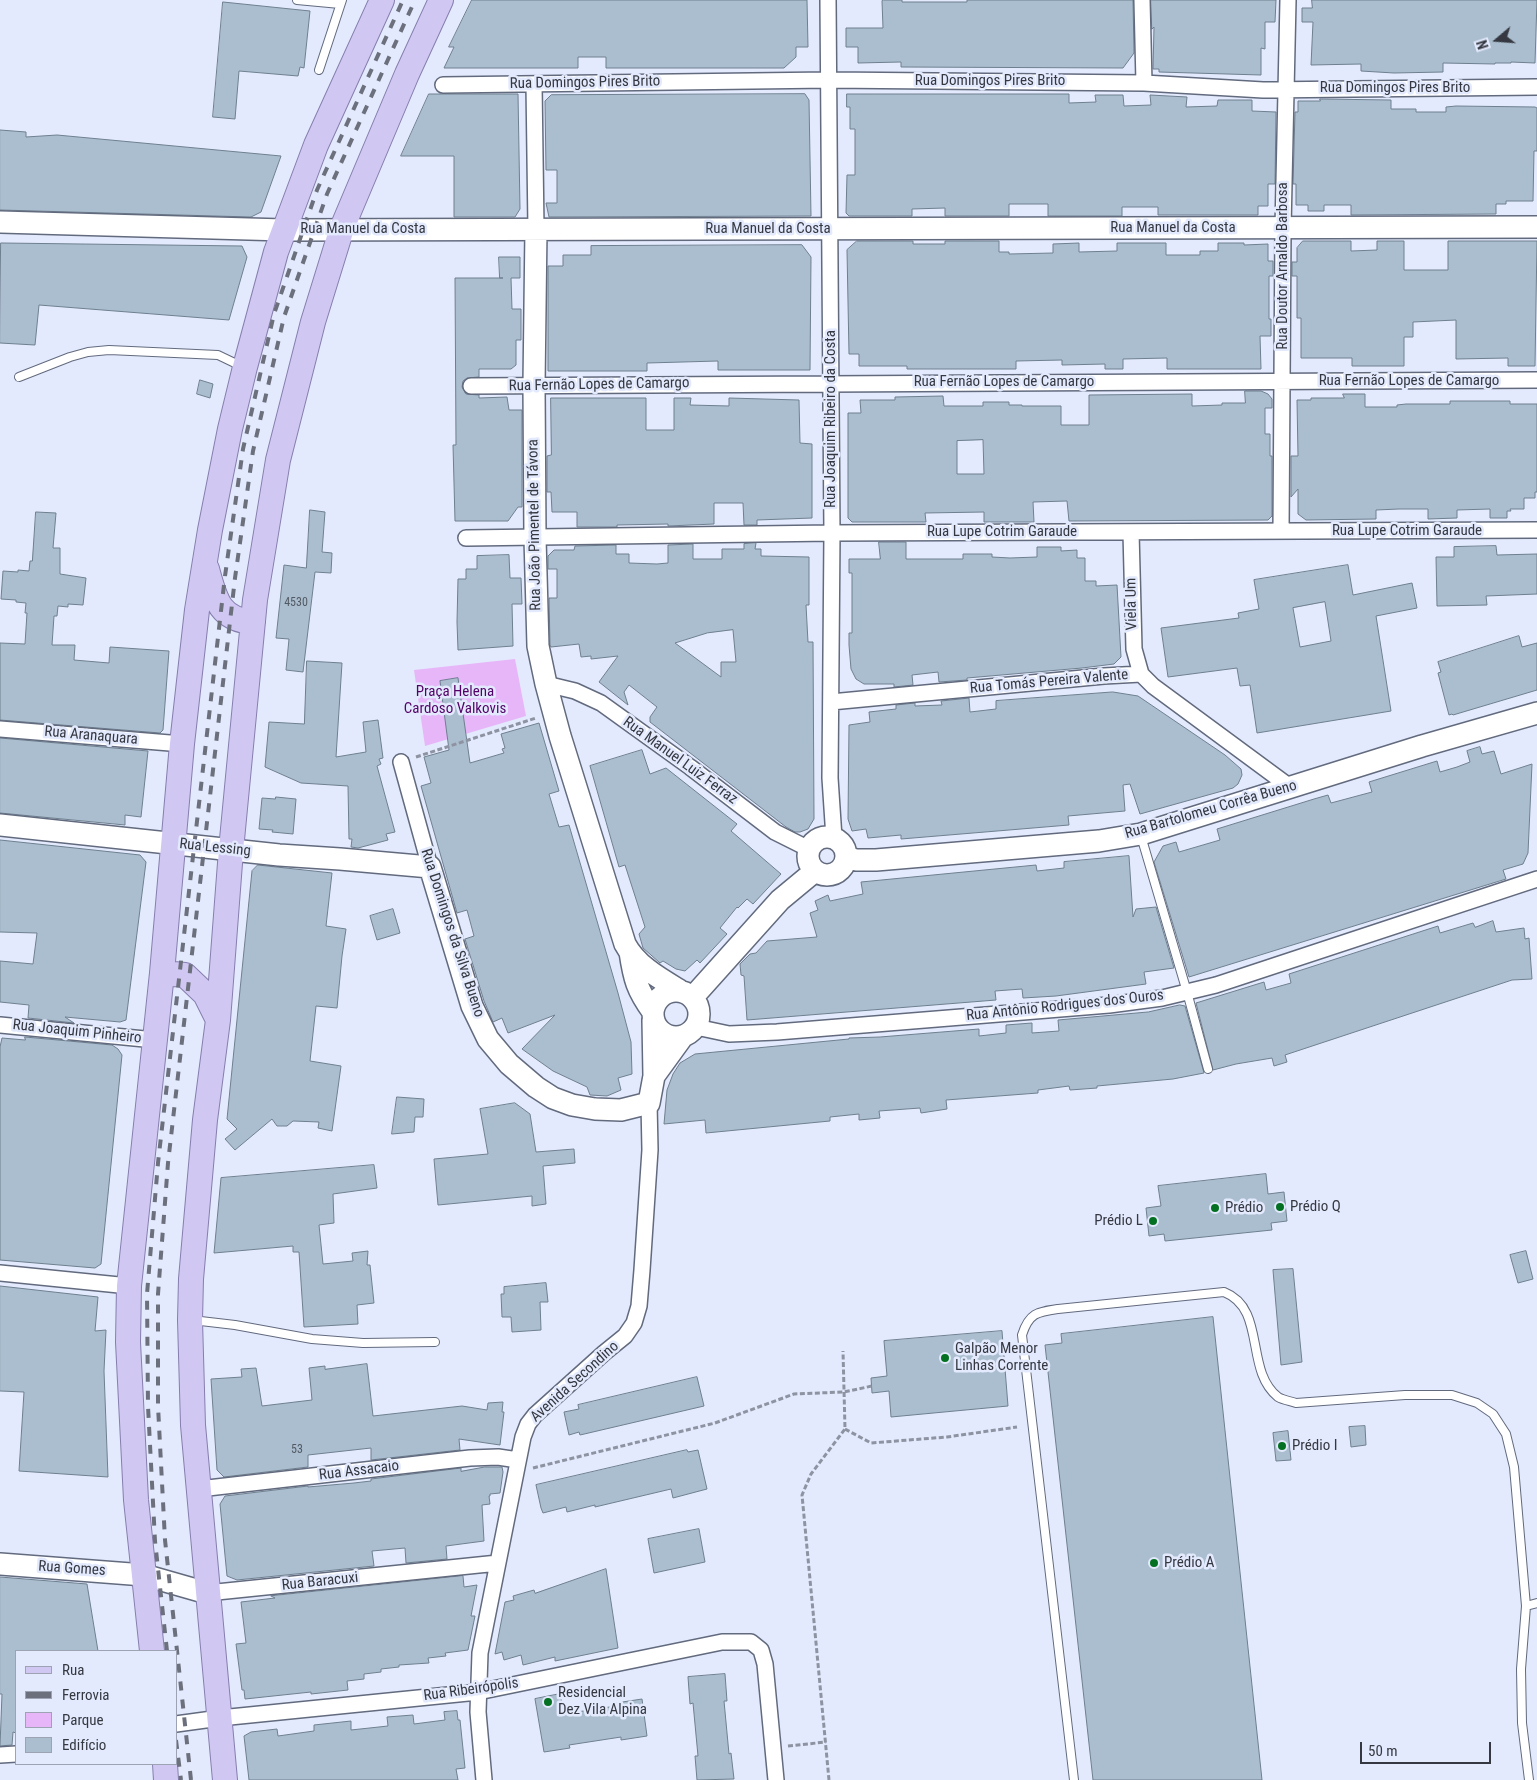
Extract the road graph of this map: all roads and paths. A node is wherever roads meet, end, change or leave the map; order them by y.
1 (297, 0) edge
2 (382, 0) edge
3 (441, 0) edge
4 (828, 0) edge
5 (1142, 0) edge
6 (1288, 0) edge
7 (341, 2) edge
8 (319, 70) dead end
9 (829, 80) junction
10 (1144, 83) junction
11 (534, 84) junction
12 (443, 85) dead end
13 (1537, 87) edge
14 (1286, 90) junction
15 (0, 222) edge
16 (1537, 227) edge
17 (342, 228) junction
18 (1283, 228) junction
19 (536, 229) junction
20 (830, 229) junction
21 (284, 230) junction
22 (244, 368) junction
23 (19, 376) dead end
24 (1537, 380) edge
25 (1283, 381) junction
26 (830, 383) junction
27 (534, 385) junction
28 (471, 386) dead end
29 (1537, 530) edge
30 (1281, 531) junction
31 (1131, 532) junction
32 (832, 533) junction
33 (466, 538) dead end
34 (534, 538) junction
35 (205, 563) junction
36 (253, 622) junction
37 (1141, 674) junction
38 (546, 684) junction
39 (831, 702) junction
40 (554, 712) junction
41 (1537, 714) edge
42 (0, 728) edge
43 (182, 744) junction
44 (401, 762) joint
45 (1290, 787) junction
46 (0, 825) edge
47 (1141, 834) junction
48 (834, 838) junction
49 (174, 844) junction
50 (809, 849) junction
51 (230, 850) junction
52 (846, 857) junction
53 (430, 867) junction
54 (815, 871) junction
55 (1537, 879) edge
56 (630, 952) junction
57 (162, 973) junction
58 (1187, 992) junction
59 (686, 993) junction
60 (653, 1016) junction
61 (218, 1020) junction
62 (0, 1025) edge
63 (690, 1032) junction
64 (155, 1040) junction
65 (1208, 1069) dead end
66 (654, 1076) junction
67 (649, 1103) junction
68 (0, 1274) edge
69 (129, 1286) junction
70 (190, 1320) junction
71 (435, 1342) dead end
72 (843, 1351) dead end
73 (872, 1386) dead end
74 (844, 1392) junction
75 (1018, 1427) dead end
76 (845, 1429) junction
77 (517, 1466) junction
78 (199, 1489) junction
79 (498, 1563) junction
80 (0, 1564) edge
81 (144, 1575) junction
82 (207, 1593) junction
83 (1537, 1603) edge
84 (1526, 1606) junction
85 (152, 1650) edge
86 (478, 1692) junction
87 (220, 1718) junction
88 (178, 1724) edge
89 (826, 1742) junction
90 (773, 1747) junction
91 (15, 1754) edge
92 (0, 1755) edge
93 (165, 1765) edge
94 (166, 1780) edge
95 (226, 1780) edge
96 (484, 1780) edge
97 (776, 1780) edge
98 (829, 1780) edge
99 (1074, 1780) edge
100 (1529, 1780) edge

1 - 7 lane
2 - 21 main road
3 - 17 main road
4 - 9 street, Rua Joaquim Ribeiro da Costa
5 - 10 street
6 - 14 street, Rua Doutor Arnaldo Barbosa
7 - 8 lane
9 - 10 street, Rua Domingos Pires Brito
9 - 11 street, Rua Domingos Pires Brito
9 - 20 street, Rua Joaquim Ribeiro da Costa
10 - 14 street, Rua Domingos Pires Brito
11 - 12 street, Rua Domingos Pires Brito
11 - 19 street, Rua João Pimentel de Távora
13 - 14 street, Rua Domingos Pires Brito
14 - 18 street, Rua Doutor Arnaldo Barbosa
15 - 21 street, Rua Manuel da Costa
16 - 18 street, Rua Manuel da Costa
17 - 19 street, Rua Manuel da Costa
17 - 21 street, Rua Manuel da Costa
17 - 36 main road
18 - 20 street, Rua Manuel da Costa
18 - 25 street, Rua Doutor Arnaldo Barbosa
19 - 20 street, Rua Manuel da Costa
19 - 27 street, Rua João Pimentel de Távora
20 - 26 street, Rua Joaquim Ribeiro da Costa
21 - 22 main road
22 - 23 lane
22 - 35 main road
24 - 25 street, Rua Fernão Lopes de Camargo
25 - 26 street, Rua Fernão Lopes de Camargo
25 - 30 street, Rua Doutor Arnaldo Barbosa
26 - 27 street, Rua Fernão Lopes de Camargo
26 - 32 street, Rua Joaquim Ribeiro da Costa
27 - 28 street, Rua Fernão Lopes de Camargo
27 - 34 street, Rua João Pimentel de Távora
29 - 30 street, Rua Lupe Cotrim Garaude
30 - 31 street, Rua Lupe Cotrim Garaude
31 - 32 street, Rua Lupe Cotrim Garaude
31 - 37 street, Viela Um
32 - 34 street, Rua Lupe Cotrim Garaude
32 - 39 street, Rua Joaquim Ribeiro da Costa
33 - 34 street, Rua Lupe Cotrim Garaude
34 - 38 street, Rua João Pimentel de Távora
35 - 36 main road
35 - 43 main road
36 - 51 main road
37 - 39 street, Rua Tomás Pereira Valente
37 - 45 street, Rua Tomás Pereira Valente
38 - 40 street, Rua João Pimentel de Távora
38 - 50 street, Rua Manuel Luiz Ferraz
39 - 48 street, Rua Joaquim Ribeiro da Costa
40 - 44 path
40 - 56 street, Rua João Pimentel de Távora
41 - 45 street, Rua Bartolomeu Corrêa Bueno
42 - 43 street, Rua Aranaquara
43 - 49 main road
44 - 53 street, Rua Domingos da Silva Bueno
45 - 47 street, Rua Bartolomeu Corrêa Bueno
46 - 49 street, Rua Lessing
47 - 52 street, Rua Bartolomeu Corrêa Bueno
47 - 58 lane
48 - 50 street
48 - 52 street
49 - 51 street, Rua Lessing
49 - 57 main road
50 - 54 street
51 - 53 street, Rua Lessing
51 - 61 main road
52 - 54 street
53 - 67 street, Rua Domingos da Silva Bueno
54 - 59 street
55 - 58 street, Rua Antônio Rodrigues dos Ouros
56 - 59 street, Rua João Pimentel de Távora
56 - 60 street, Rua João Pimentel de Távora
57 - 61 main road
57 - 64 main road
58 - 63 street, Rua Antônio Rodrigues dos Ouros
58 - 65 lane
59 - 60 street
59 - 63 street
60 - 63 street
60 - 66 street
61 - 70 main road
62 - 64 street, Rua Joaquim Pinheiro
63 - 66 street
64 - 69 main road
66 - 67 street
67 - 77 street, Avenida Secondino
68 - 69 street
69 - 81 main road
70 - 71 lane
70 - 78 main road
72 - 74 path
73 - 74 path
74 - 76 path
74 - 77 path
75 - 76 path
76 - 89 path
77 - 78 street, Rua Assacaio
77 - 79 street, Avenida Secondino
78 - 82 main road
79 - 82 street, Rua Baracuxi
79 - 86 street, Avenida Secondino
80 - 81 street, Rua Gomes
81 - 82 street, Rua Baracuxi
81 - 85 main road
82 - 87 main road
83 - 84 lane
84 - 99 lane
84 - 100 lane
86 - 87 street, Rua Ribeirópolis
86 - 90 street, Rua Ribeirópolis
86 - 96 street, Avenida Secondino
87 - 88 street, Rua Ribeirópolis
87 - 95 main road
89 - 90 path
89 - 98 path
90 - 97 street
91 - 92 street
93 - 94 main road

